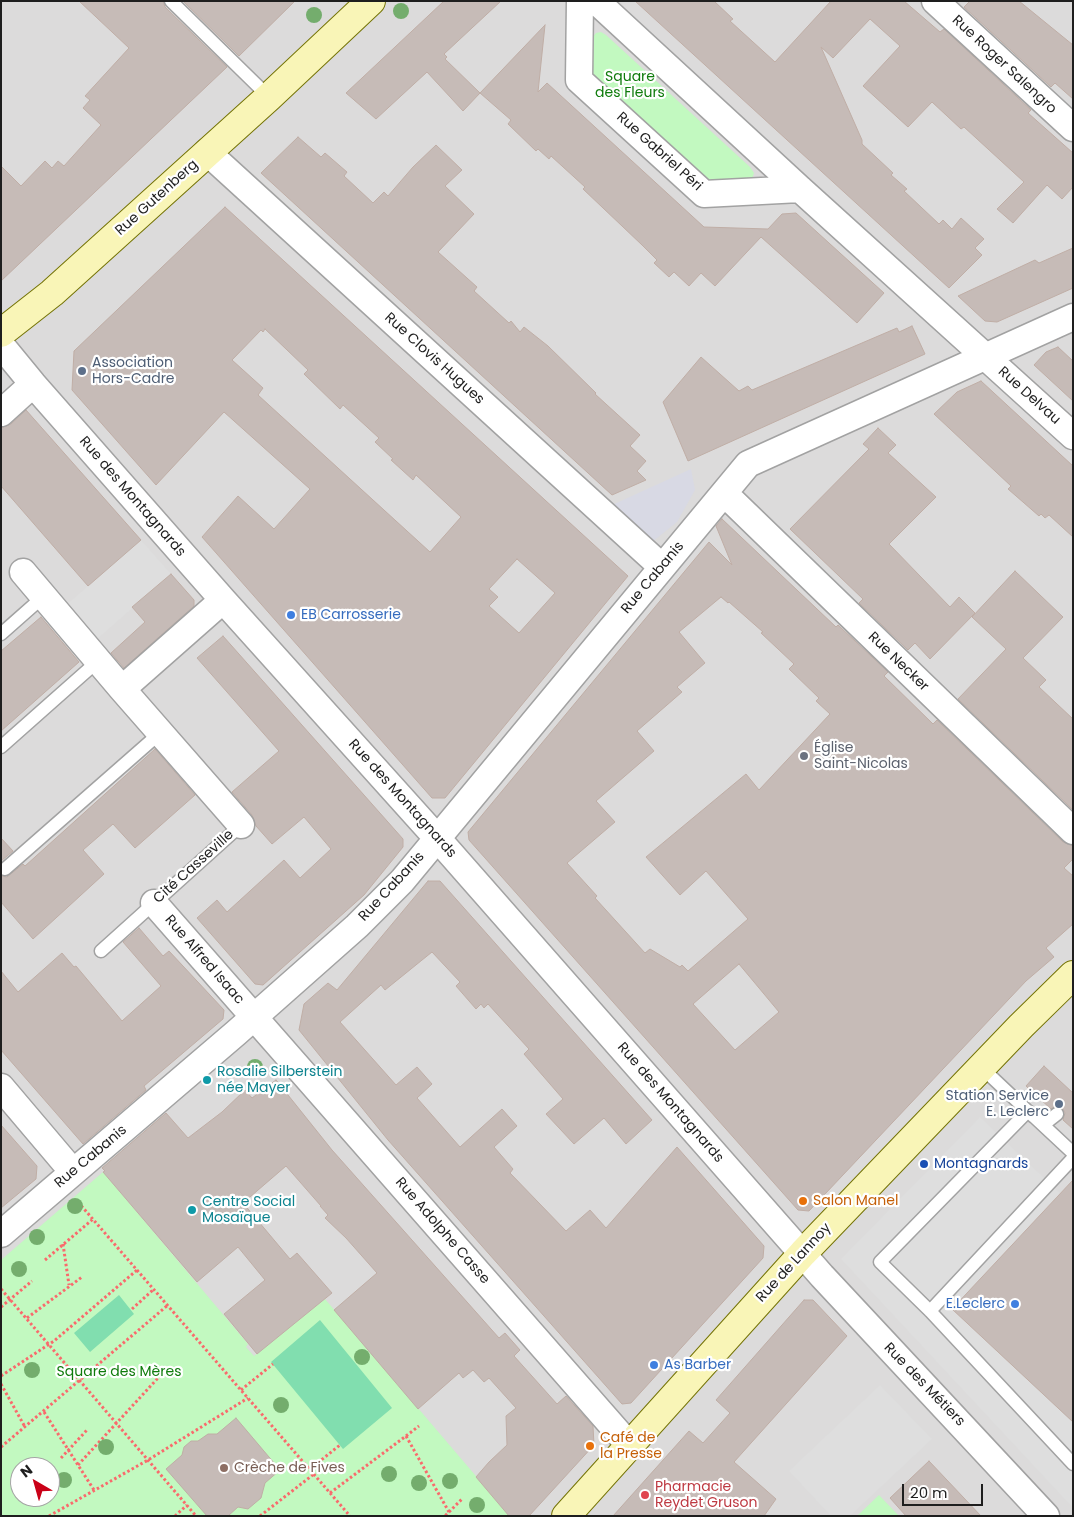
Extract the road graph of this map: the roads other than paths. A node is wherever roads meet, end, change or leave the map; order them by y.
1 (171, 1) edge
2 (370, 1) edge
3 (580, 1) edge
4 (596, 1) edge
5 (935, 1) edge
6 (269, 97) junction
7 (1073, 128) edge
8 (207, 152) junction
9 (800, 189) junction
10 (1073, 316) edge
11 (1, 332) edge
12 (1, 345) edge
13 (985, 356) junction
14 (33, 384) junction
15 (1, 413) edge
16 (1073, 436) edge
17 (724, 493) junction
18 (662, 567) junction
19 (23, 572) dead end
20 (44, 596) junction
21 (223, 600) junction
22 (1, 634) edge
23 (98, 661) junction
24 (122, 689) junction
25 (160, 733) junction
26 (1, 747) edge
27 (241, 825) joint
28 (1073, 831) edge
29 (437, 838) junction
30 (5, 869) dead end
31 (154, 903) junction
32 (101, 952) dead end
33 (1069, 986) edge
34 (254, 1017) junction
35 (981, 1067) junction
36 (1, 1087) edge
37 (1028, 1111) junction
38 (1057, 1114) dead end
39 (1043, 1125) junction
40 (1073, 1158) edge
41 (67, 1178) junction
42 (1, 1234) edge
43 (802, 1253) junction
44 (930, 1311) junction
45 (630, 1446) junction
46 (1073, 1464) edge
47 (566, 1516) edge
48 (1046, 1516) edge

1 - 6 lane
2 - 6 street, Rue Gutenberg
3 - 9 street, Rue Gabriel Péri
4 - 9 street
5 - 7 street, Rue Roger Salengro
6 - 8 street, Rue Gutenberg
8 - 11 street, Rue Gutenberg
8 - 18 street, Rue Clovis Hugues
9 - 13 street
10 - 13 street
12 - 14 street, Rue des Montagnards
13 - 16 street, Rue Delvau
13 - 17 street, Rue Cabanis
14 - 15 street
14 - 21 street, Rue des Montagnards
17 - 18 street, Rue Cabanis
17 - 28 street, Rue Necker
18 - 29 street, Rue Cabanis
19 - 20 street, Cité Casseville
20 - 22 lane
20 - 23 street, Cité Casseville
21 - 24 street
21 - 29 street, Rue des Montagnards
23 - 24 street, Cité Casseville
23 - 26 lane
24 - 25 street, Cité Casseville
25 - 27 street, Cité Casseville
25 - 30 lane
27 - 31 lane, Cité Casseville
29 - 34 street, Rue Cabanis
29 - 43 street, Rue des Montagnards
31 - 32 lane, Cité Casseville
31 - 34 street, Rue Alfred Isaac
33 - 35 street, Rue de Lannoy
34 - 41 street, Rue Cabanis
34 - 45 street, Rue Adolphe Casse
35 - 37 lane
35 - 43 street, Rue de Lannoy
36 - 41 street
37 - 39 lane
37 - 39 lane
37 - 44 lane
38 - 39 lane
40 - 44 lane
41 - 42 street, Rue Cabanis
43 - 45 street, Rue de Lannoy
43 - 48 street, Rue des Métiers
44 - 46 lane
45 - 47 street, Rue de Lannoy

